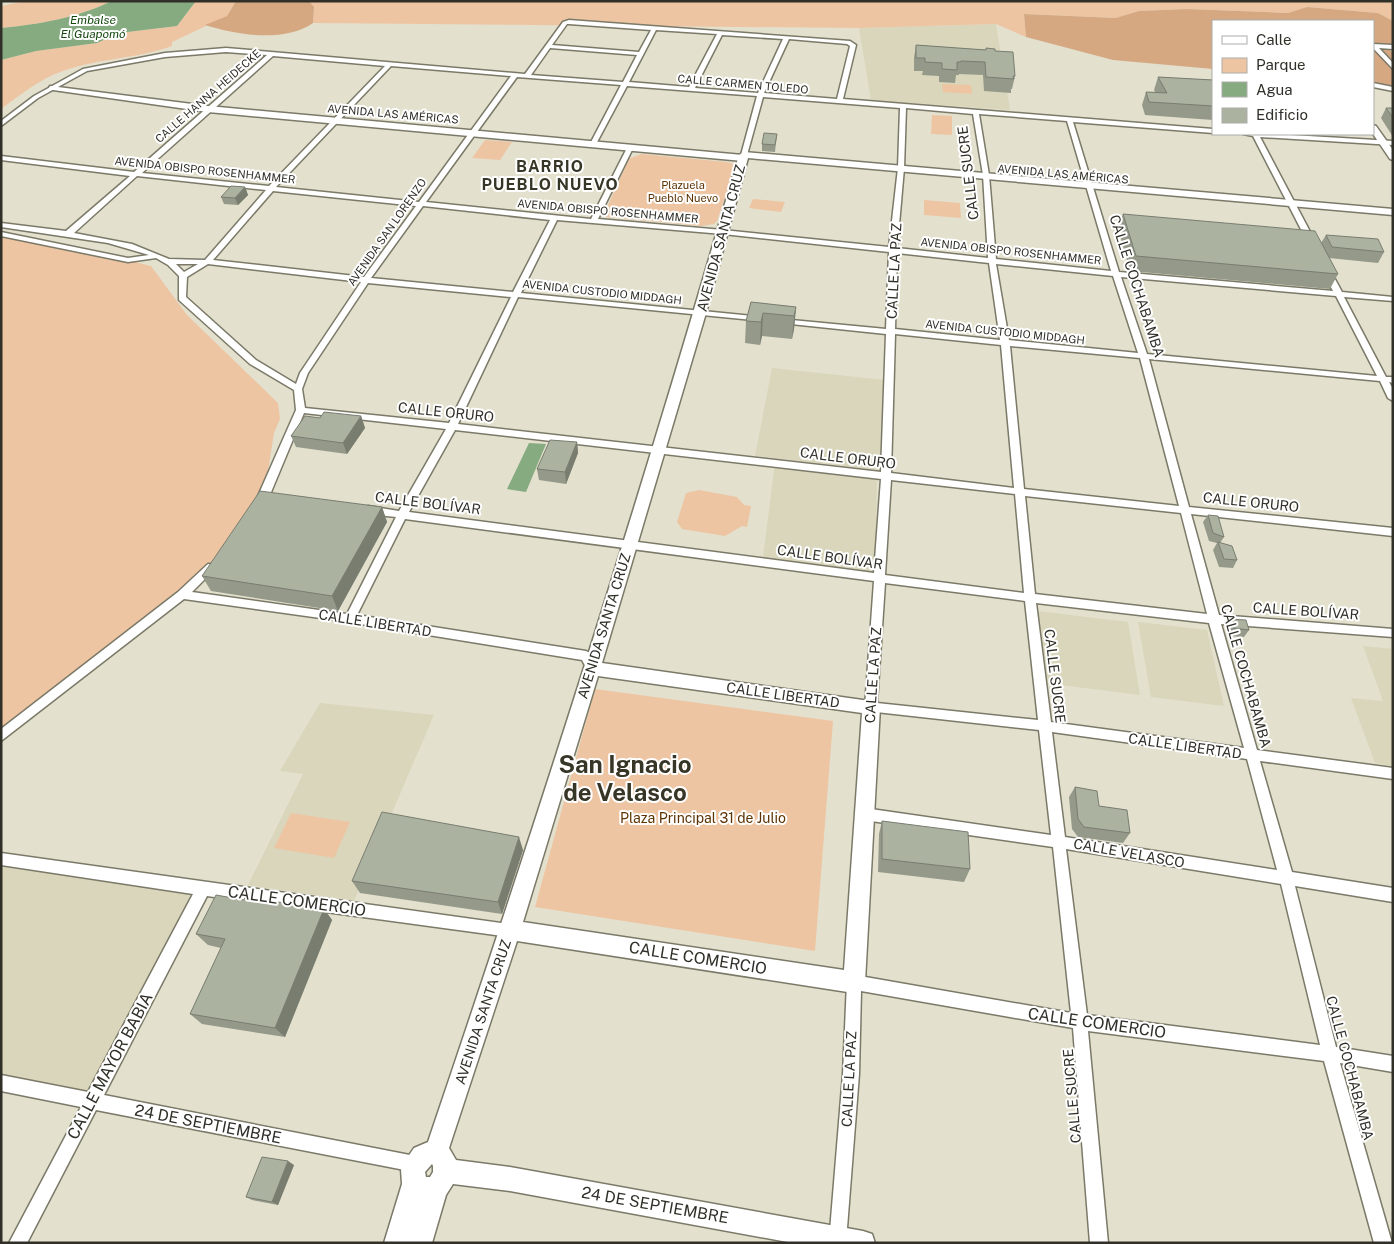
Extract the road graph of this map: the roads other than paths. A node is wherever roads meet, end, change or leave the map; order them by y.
1 (655, 27) junction
2 (721, 32) junction
3 (787, 37) junction
4 (549, 46) junction
5 (1374, 46) edge
6 (1393, 47) edge
7 (272, 54) junction
8 (641, 54) junction
9 (390, 64) junction
10 (1393, 67) edge
11 (515, 75) junction
12 (527, 76) junction
13 (625, 84) junction
14 (1374, 85) edge
15 (53, 88) junction
16 (691, 89) junction
17 (1393, 89) edge
18 (760, 95) junction
19 (839, 102) junction
20 (903, 107) junction
21 (208, 109) junction
22 (976, 113) junction
23 (335, 121) junction
24 (1070, 121) junction
25 (1, 124) edge
26 (1374, 130) edge
27 (1212, 131) edge
28 (472, 134) junction
29 (1256, 135) edge
30 (1271, 135) edge
31 (1382, 142) junction
32 (593, 144) junction
33 (1393, 144) edge
34 (630, 148) junction
35 (740, 156) junction
36 (1393, 157) edge
37 (1, 158) edge
38 (900, 170) junction
39 (134, 174) junction
40 (986, 177) junction
41 (1091, 187) junction
42 (271, 188) junction
43 (421, 204) junction
44 (1292, 205) junction
45 (1393, 212) edge
46 (1393, 216) edge
47 (556, 218) junction
48 (594, 221) junction
49 (1, 225) edge
50 (723, 232) junction
51 (1, 234) edge
52 (68, 234) junction
53 (893, 250) junction
54 (1316, 250) edge
55 (157, 256) junction
56 (1320, 258) edge
57 (992, 260) junction
58 (168, 261) junction
59 (206, 262) junction
60 (1116, 274) junction
61 (183, 276) junction
62 (366, 280) junction
63 (1338, 292) junction
64 (516, 294) junction
65 (1393, 299) edge
66 (700, 313) junction
67 (891, 331) junction
68 (1005, 343) junction
69 (1144, 357) junction
70 (1383, 378) junction
71 (1393, 380) edge
72 (298, 389) junction
73 (1393, 398) edge
74 (301, 410) junction
75 (452, 426) junction
76 (658, 449) junction
77 (886, 477) junction
78 (1021, 492) junction
79 (353, 508) edge
80 (1185, 509) junction
81 (254, 513) edge
82 (402, 515) junction
83 (1393, 532) edge
84 (628, 545) junction
85 (222, 558) edge
86 (880, 579) junction
87 (182, 595) junction
88 (1030, 598) junction
89 (350, 619) junction
90 (1214, 619) junction
91 (1393, 633) edge
92 (592, 668) junction
93 (871, 707) junction
94 (1046, 726) junction
95 (1, 736) edge
96 (1252, 756) junction
97 (1393, 774) edge
98 (864, 814) junction
99 (1060, 842) junction
100 (1, 859) edge
101 (1287, 880) junction
102 (203, 889) junction
103 (1393, 896) edge
104 (510, 930) junction
105 (854, 982) junction
106 (1080, 1022) junction
107 (1330, 1054) junction
108 (1393, 1064) edge
109 (1, 1083) edge
110 (91, 1101) junction
111 (429, 1172) junction
112 (837, 1241) edge
113 (18, 1243) edge
114 (396, 1243) edge
115 (419, 1243) edge
116 (863, 1243) edge
117 (1099, 1243) edge
118 (1383, 1243) edge

1 - 2 street
1 - 4 street
1 - 8 street
2 - 3 street
2 - 16 street
3 - 18 street, AVENIDA SANTA CRUZ
3 - 19 street
4 - 8 street
4 - 12 street
5 - 6 street
5 - 10 street
7 - 9 street, CALLE CARMEN TOLEDO
7 - 15 street, CALLE CARMEN TOLEDO
7 - 21 street, CALLE HANNA HEIDECKE
8 - 13 street
9 - 11 street, CALLE CARMEN TOLEDO
9 - 23 street
11 - 12 street, CALLE CARMEN TOLEDO
11 - 28 street, AVENIDA SAN LORENZO
12 - 13 street, CALLE CARMEN TOLEDO
13 - 16 street, CALLE CARMEN TOLEDO
13 - 32 street
14 - 17 street
15 - 21 street, AVENIDA LAS AMÉRICAS
15 - 25 street, CALLE CARMEN TOLEDO
16 - 18 street, CALLE CARMEN TOLEDO
18 - 19 street, CALLE CARMEN TOLEDO
18 - 35 street, AVENIDA SANTA CRUZ
19 - 20 street, CALLE CARMEN TOLEDO
20 - 22 street, CALLE CARMEN TOLEDO
20 - 38 street, CALLE LA PAZ
21 - 23 street, AVENIDA LAS AMÉRICAS
21 - 39 street, CALLE HANNA HEIDECKE
22 - 24 street, CALLE CARMEN TOLEDO
22 - 40 street, CALLE SUCRE
23 - 28 street, AVENIDA LAS AMÉRICAS
23 - 42 street
24 - 27 street, CALLE CARMEN TOLEDO
24 - 41 street, CALLE COCHABAMBA
26 - 31 street
28 - 32 street, AVENIDA LAS AMÉRICAS
28 - 43 street, AVENIDA SAN LORENZO
29 - 44 street
30 - 31 street
31 - 33 street
31 - 36 street
32 - 34 street, AVENIDA LAS AMÉRICAS
34 - 35 street, AVENIDA LAS AMÉRICAS
34 - 48 street
35 - 38 main road, AVENIDA LAS AMÉRICAS
35 - 50 main road, AVENIDA SANTA CRUZ
37 - 39 street, AVENIDA OBISPO ROSENHAMMER
38 - 40 main road, AVENIDA LAS AMÉRICAS
38 - 53 street, CALLE LA PAZ
39 - 42 street, AVENIDA OBISPO ROSENHAMMER
39 - 52 street, CALLE HANNA HEIDECKE
40 - 41 main road, AVENIDA LAS AMÉRICAS
40 - 57 street, CALLE SUCRE
41 - 44 main road, AVENIDA LAS AMÉRICAS
41 - 60 street, CALLE COCHABAMBA
42 - 43 street, AVENIDA OBISPO ROSENHAMMER
42 - 59 street
43 - 47 street, AVENIDA OBISPO ROSENHAMMER
43 - 62 street, AVENIDA SAN LORENZO
44 - 45 main road, AVENIDA LAS AMÉRICAS
44 - 46 main road, AVENIDA LAS AMÉRICAS
44 - 54 street
47 - 48 street, AVENIDA OBISPO ROSENHAMMER
47 - 64 street
48 - 50 street, AVENIDA OBISPO ROSENHAMMER
49 - 52 street
50 - 53 street, AVENIDA OBISPO ROSENHAMMER
50 - 66 main road, AVENIDA SANTA CRUZ
51 - 55 street
52 - 55 street
53 - 57 street, AVENIDA OBISPO ROSENHAMMER
53 - 67 street, CALLE LA PAZ
55 - 58 street
56 - 63 street
57 - 60 street, AVENIDA OBISPO ROSENHAMMER
57 - 68 street, CALLE SUCRE
58 - 59 street, AVENIDA CUSTODIO MIDDAGH
58 - 61 street
59 - 61 street
59 - 62 street, AVENIDA CUSTODIO MIDDAGH
60 - 63 street, AVENIDA OBISPO ROSENHAMMER
60 - 69 street, CALLE COCHABAMBA
61 - 72 street
62 - 64 street, AVENIDA CUSTODIO MIDDAGH
62 - 72 street, AVENIDA SAN LORENZO
63 - 65 street, AVENIDA OBISPO ROSENHAMMER
63 - 70 street
64 - 66 street, AVENIDA CUSTODIO MIDDAGH
64 - 75 street
66 - 67 street, AVENIDA CUSTODIO MIDDAGH
66 - 76 main road, AVENIDA SANTA CRUZ
67 - 68 street, AVENIDA CUSTODIO MIDDAGH
67 - 77 street, CALLE LA PAZ
68 - 69 street, AVENIDA CUSTODIO MIDDAGH
68 - 78 street, CALLE SUCRE
69 - 70 street, AVENIDA CUSTODIO MIDDAGH
69 - 80 street, CALLE COCHABAMBA
70 - 71 street, AVENIDA CUSTODIO MIDDAGH
70 - 73 street
72 - 74 street
74 - 75 street, CALLE ORURO
74 - 81 street
75 - 76 street, CALLE ORURO
75 - 82 street
76 - 77 street, CALLE ORURO
76 - 84 main road, AVENIDA SANTA CRUZ
77 - 78 street, CALLE ORURO
77 - 86 street, CALLE LA PAZ
78 - 80 street, CALLE ORURO
78 - 88 street, CALLE SUCRE
79 - 82 street, CALLE BOLÍVAR
80 - 83 street, CALLE ORURO
80 - 90 street, CALLE COCHABAMBA
82 - 84 street, CALLE BOLÍVAR
82 - 89 street
84 - 86 street, CALLE BOLÍVAR
84 - 92 main road, AVENIDA SANTA CRUZ
85 - 87 street
86 - 88 street, CALLE BOLÍVAR
86 - 93 street, CALLE LA PAZ
87 - 89 street, CALLE LIBERTAD
87 - 95 street
88 - 90 street, CALLE BOLÍVAR
88 - 94 street, CALLE SUCRE
89 - 92 street, CALLE LIBERTAD
90 - 91 street, CALLE BOLÍVAR
90 - 96 street, CALLE COCHABAMBA
92 - 93 main road, CALLE LIBERTAD
92 - 104 main road, AVENIDA SANTA CRUZ
93 - 94 street, CALLE LIBERTAD
93 - 98 main road, CALLE LA PAZ
94 - 96 street, CALLE LIBERTAD
94 - 99 street, CALLE SUCRE
96 - 97 street, CALLE LIBERTAD
96 - 101 street, CALLE COCHABAMBA
98 - 99 street, CALLE VELASCO
98 - 105 main road, CALLE LA PAZ
99 - 101 street, CALLE VELASCO
99 - 106 street, CALLE SUCRE
100 - 102 street, CALLE COMERCIO
101 - 103 street, CALLE VELASCO
101 - 107 street, CALLE COCHABAMBA
102 - 104 street, CALLE COMERCIO
102 - 110 street, CALLE MAYOR BABIA
104 - 105 main road, CALLE COMERCIO
104 - 111 main road, AVENIDA SANTA CRUZ
105 - 106 street, CALLE COMERCIO
105 - 112 street, CALLE LA PAZ
106 - 107 street, CALLE COMERCIO
106 - 117 street, CALLE SUCRE
107 - 108 street, CALLE COMERCIO
107 - 118 street, CALLE COCHABAMBA
109 - 110 street, 24 DE SEPTIEMBRE
110 - 111 street, 24 DE SEPTIEMBRE
110 - 113 street, CALLE MAYOR BABIA
111 - 112 main road, 24 DE SEPTIEMBRE
111 - 114 main road, AVENIDA SANTA CRUZ
111 - 115 main road, AVENIDA SANTA CRUZ
112 - 116 main road, 24 DE SEPTIEMBRE

